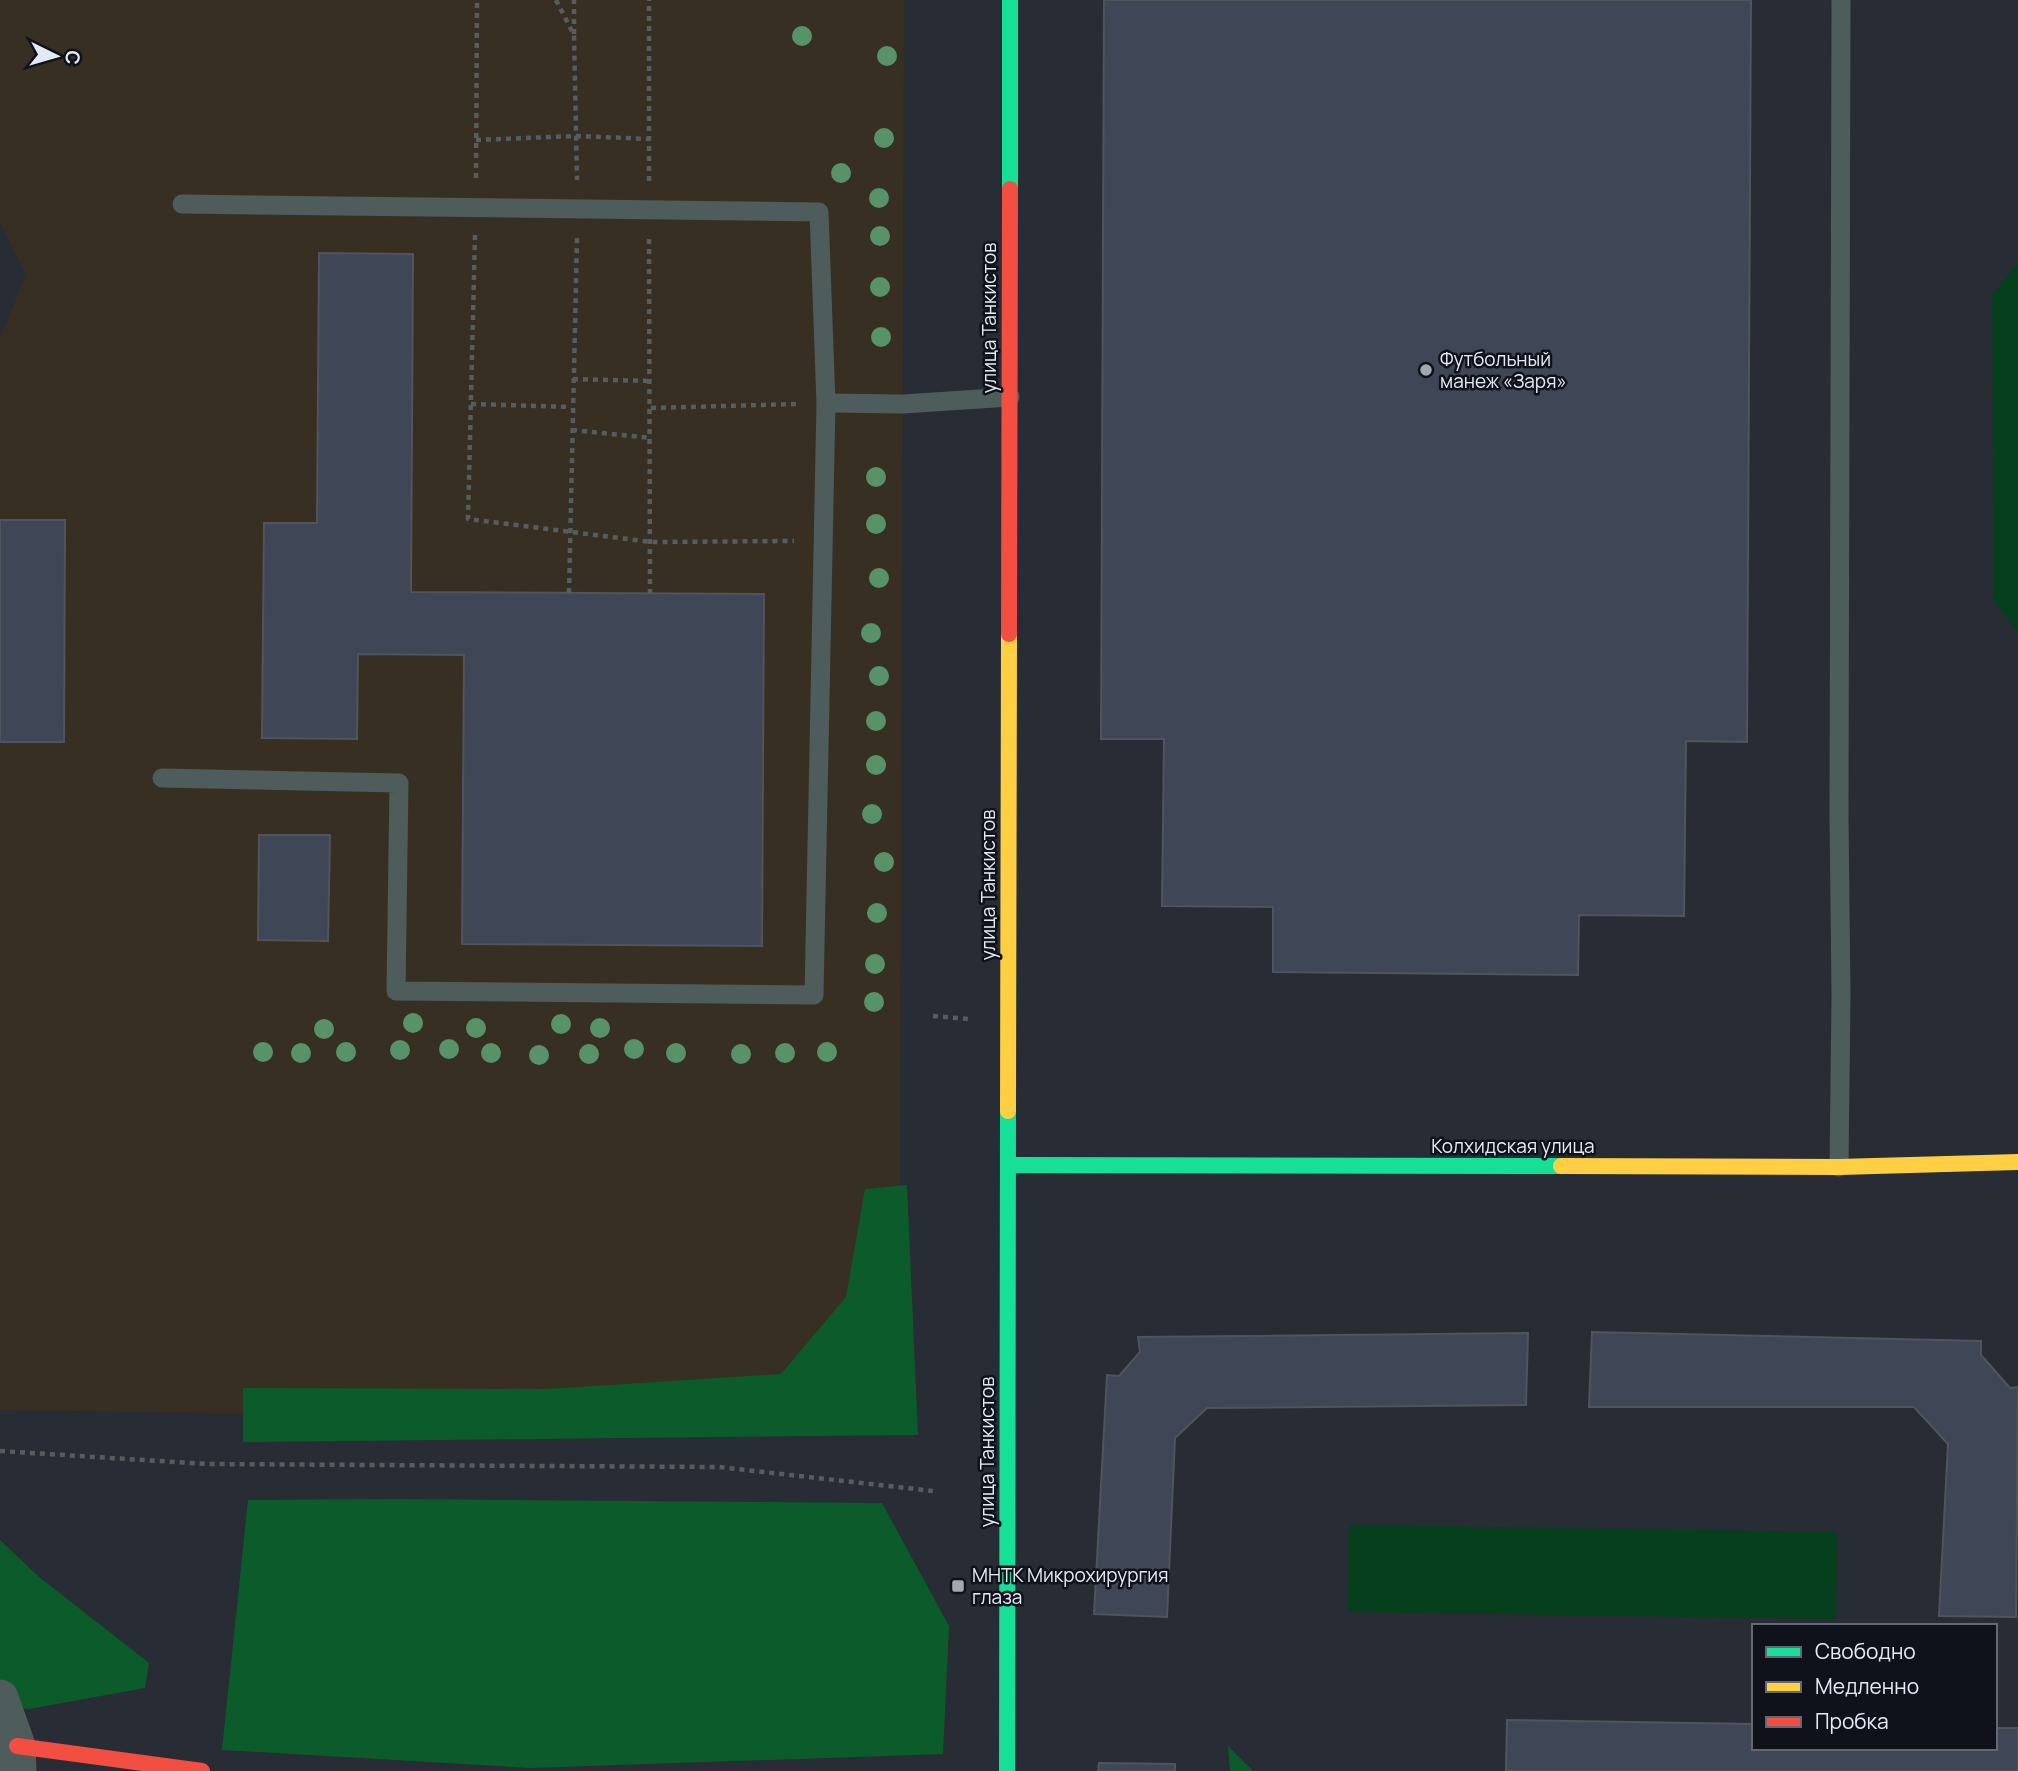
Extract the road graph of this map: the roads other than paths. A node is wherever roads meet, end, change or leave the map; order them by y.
1 (1010, 0) edge
2 (1841, 0) edge
3 (182, 204) dead end
4 (1010, 397) junction
5 (826, 403) junction
6 (162, 778) dead end
7 (2018, 1162) edge
8 (1009, 1165) junction
9 (1839, 1167) junction
10 (0, 1698) edge
11 (18, 1758) edge
12 (202, 1771) edge
13 (1007, 1771) edge

1 - 4 street, улица Танкистов
2 - 9 lane
3 - 5 lane
4 - 5 lane
4 - 8 street, улица Танкистов
5 - 6 lane
7 - 9 street, Колхидская улица
8 - 9 street, Колхидская улица
8 - 13 street, улица Танкистов
10 - 11 street
11 - 12 street

